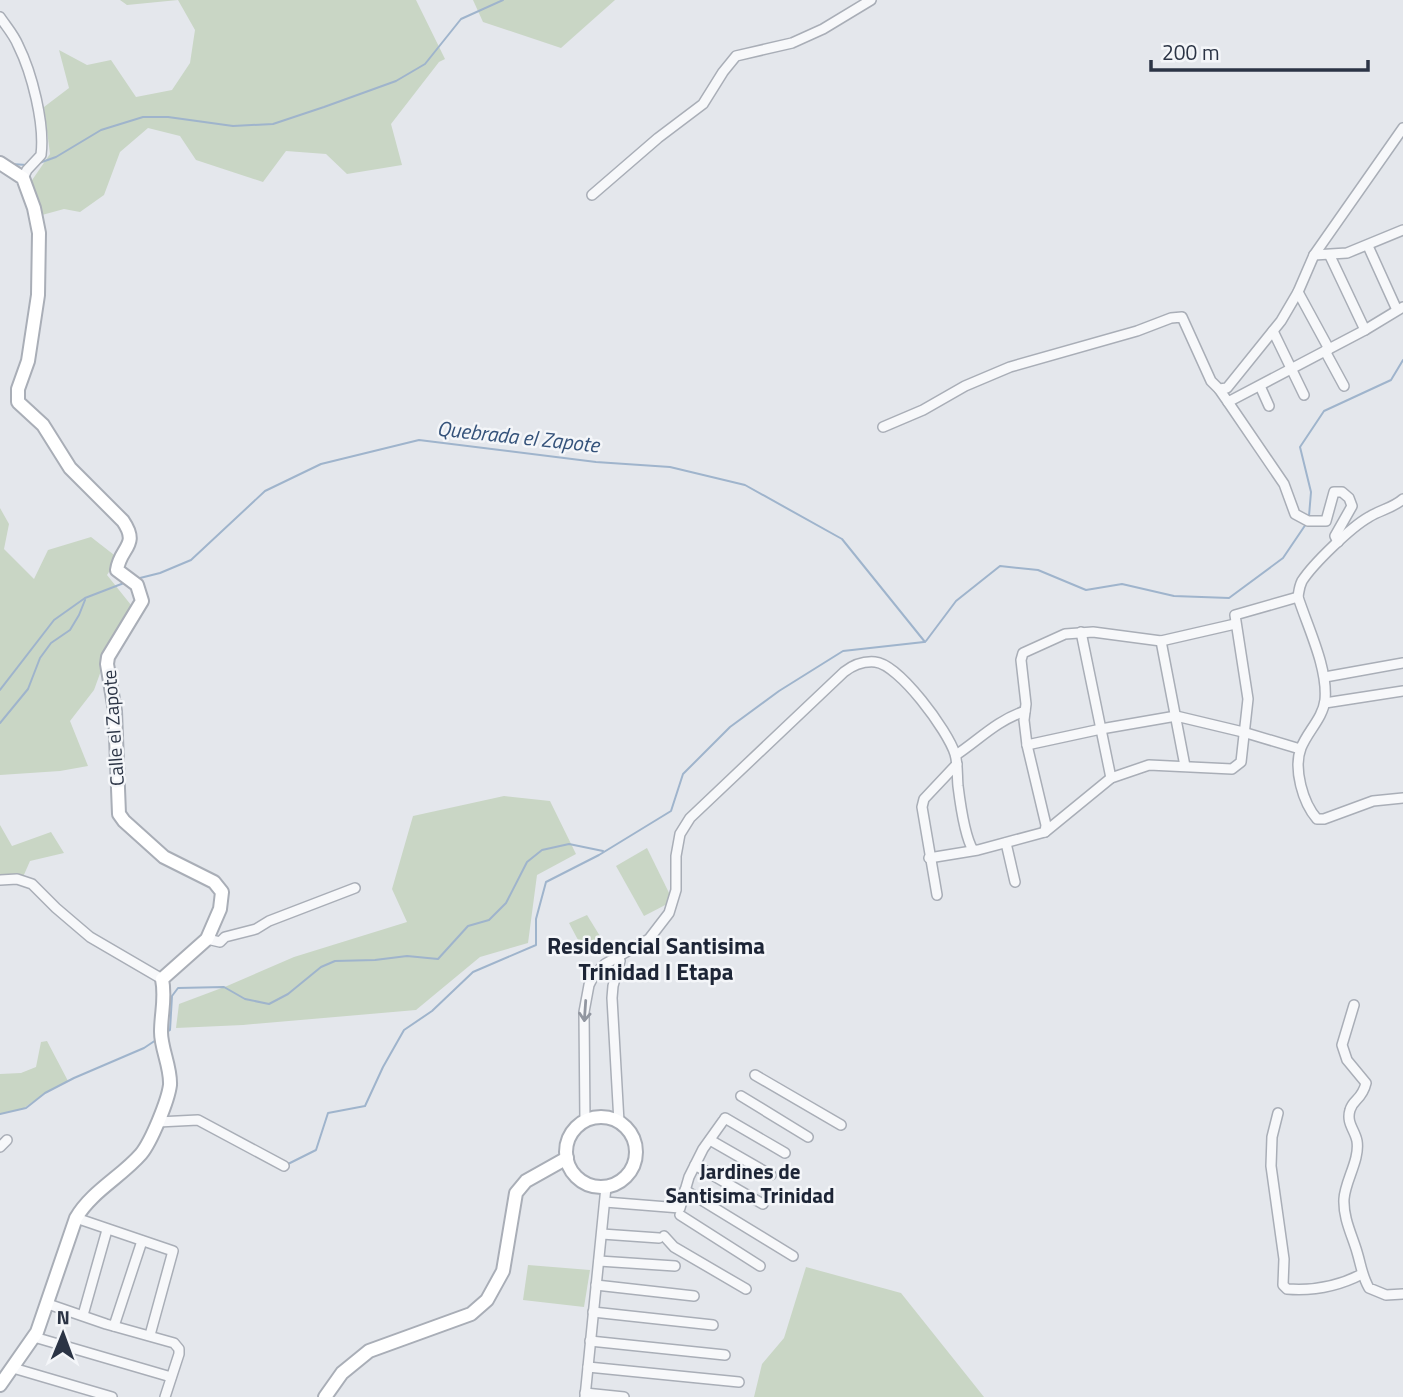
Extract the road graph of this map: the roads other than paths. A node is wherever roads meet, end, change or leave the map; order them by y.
1 (871, 0) edge
2 (0, 17) edge
3 (1403, 128) edge
4 (0, 163) edge
5 (23, 178) junction
6 (592, 195) dead end
7 (1402, 232) edge
8 (1367, 246) junction
9 (1314, 255) junction
10 (1330, 256) junction
11 (1298, 292) junction
12 (1400, 309) edge
13 (1364, 330) junction
14 (1273, 331) junction
15 (1327, 350) junction
16 (1292, 369) junction
17 (1260, 386) junction
18 (1344, 386) dead end
19 (1219, 389) junction
20 (1304, 395) dead end
21 (1228, 402) junction
22 (1269, 406) dead end
23 (883, 426) dead end
24 (1403, 499) edge
25 (1338, 542) junction
26 (1298, 597) junction
27 (1235, 624) junction
28 (1081, 632) junction
29 (1161, 641) junction
30 (1403, 663) edge
31 (1325, 677) junction
32 (1403, 691) edge
33 (1325, 703) junction
34 (1025, 711) junction
35 (1176, 716) junction
36 (1101, 729) junction
37 (1243, 732) junction
38 (1025, 733) junction
39 (1040, 743) junction
40 (1027, 745) junction
41 (1300, 750) junction
42 (956, 760) junction
43 (1185, 766) junction
44 (1111, 778) junction
45 (1403, 798) edge
46 (1048, 828) junction
47 (1006, 844) junction
48 (973, 850) junction
49 (929, 858) junction
50 (0, 880) edge
51 (1015, 882) dead end
52 (355, 888) dead end
53 (937, 895) dead end
54 (207, 939) junction
55 (619, 958) junction
56 (162, 979) junction
57 (1354, 1005) dead end
58 (755, 1075) dead end
59 (741, 1096) dead end
60 (1278, 1113) dead end
61 (158, 1122) junction
62 (585, 1122) junction
63 (619, 1122) junction
64 (841, 1125) dead end
65 (808, 1137) dead end
66 (710, 1140) junction
67 (785, 1153) dead end
68 (567, 1158) junction
69 (695, 1165) junction
70 (284, 1166) dead end
71 (771, 1175) dead end
72 (606, 1187) junction
73 (685, 1190) junction
74 (605, 1202) junction
75 (763, 1204) dead end
76 (680, 1215) dead end
77 (76, 1218) junction
78 (107, 1230) junction
79 (601, 1234) junction
80 (142, 1241) junction
81 (793, 1256) dead end
82 (599, 1261) junction
83 (676, 1266) dead end
84 (760, 1266) dead end
85 (1362, 1274) junction
86 (596, 1285) junction
87 (746, 1289) dead end
88 (1403, 1294) edge
89 (694, 1296) dead end
90 (48, 1304) junction
91 (593, 1312) junction
92 (83, 1315) junction
93 (713, 1325) dead end
94 (114, 1326) junction
95 (150, 1335) junction
96 (34, 1337) junction
97 (590, 1341) junction
98 (725, 1355) dead end
99 (588, 1367) junction
100 (13, 1368) junction
101 (171, 1377) junction
102 (739, 1382) dead end
103 (0, 1385) edge
104 (585, 1395) edge
105 (112, 1397) edge
106 (165, 1397) edge
107 (325, 1397) edge
108 (624, 1397) edge

1 - 6 street
2 - 5 street
3 - 9 street
4 - 5 street
5 - 54 street, Calle el Zapote
7 - 8 street
8 - 10 street
8 - 12 street
9 - 10 street
9 - 11 street
10 - 13 street
11 - 14 street
11 - 15 street
12 - 13 street
13 - 15 street
14 - 16 street
14 - 19 street
15 - 16 street
15 - 18 street
16 - 17 street
16 - 20 street
17 - 21 street
17 - 22 street
19 - 21 street
19 - 23 street
21 - 25 street
24 - 25 street
25 - 26 street
26 - 27 street
26 - 31 street
27 - 29 street
27 - 37 street
28 - 29 street
28 - 34 street
28 - 36 street
29 - 35 street
30 - 31 street
31 - 33 street
32 - 33 street
33 - 41 street
34 - 38 street
34 - 42 street
35 - 36 street
35 - 37 street
35 - 43 street
36 - 39 street
36 - 44 street
37 - 41 street
37 - 43 street
38 - 39 street
38 - 40 street
39 - 40 street
40 - 46 street
41 - 45 street
42 - 48 street
42 - 49 street
42 - 55 street
43 - 44 street
44 - 46 street
46 - 47 street
47 - 48 street
47 - 51 street
48 - 49 street
49 - 53 street
50 - 56 street
52 - 54 street
54 - 56 street, Calle el Zapote
55 -> 62 street
55 - 63 street
56 - 61 street
57 - 85 street
58 - 64 street
59 - 65 street
60 - 85 street
61 - 70 street
61 - 77 street
62 - 63 street
62 - 68 street
63 - 72 street
66 - 67 street
66 - 69 street
66 - 71 street
68 - 72 street
68 - 107 street
69 - 73 street
69 - 75 street
72 - 74 street
73 - 74 street
73 - 81 street
74 - 79 street
76 - 84 street
77 - 78 street
77 - 90 street
78 - 80 street
78 - 92 street
79 - 82 street
79 - 87 street
80 - 94 street
80 - 95 street
82 - 83 street
82 - 86 street
85 - 88 street
86 - 89 street
86 - 91 street
90 - 92 street
90 - 96 street
91 - 93 street
91 - 97 street
92 - 94 street
94 - 95 street
95 - 101 street
96 - 100 street
96 - 101 street
97 - 98 street
97 - 99 street
99 - 102 street
99 - 104 street
100 - 103 street
100 - 105 street
101 - 106 street
104 - 108 street

